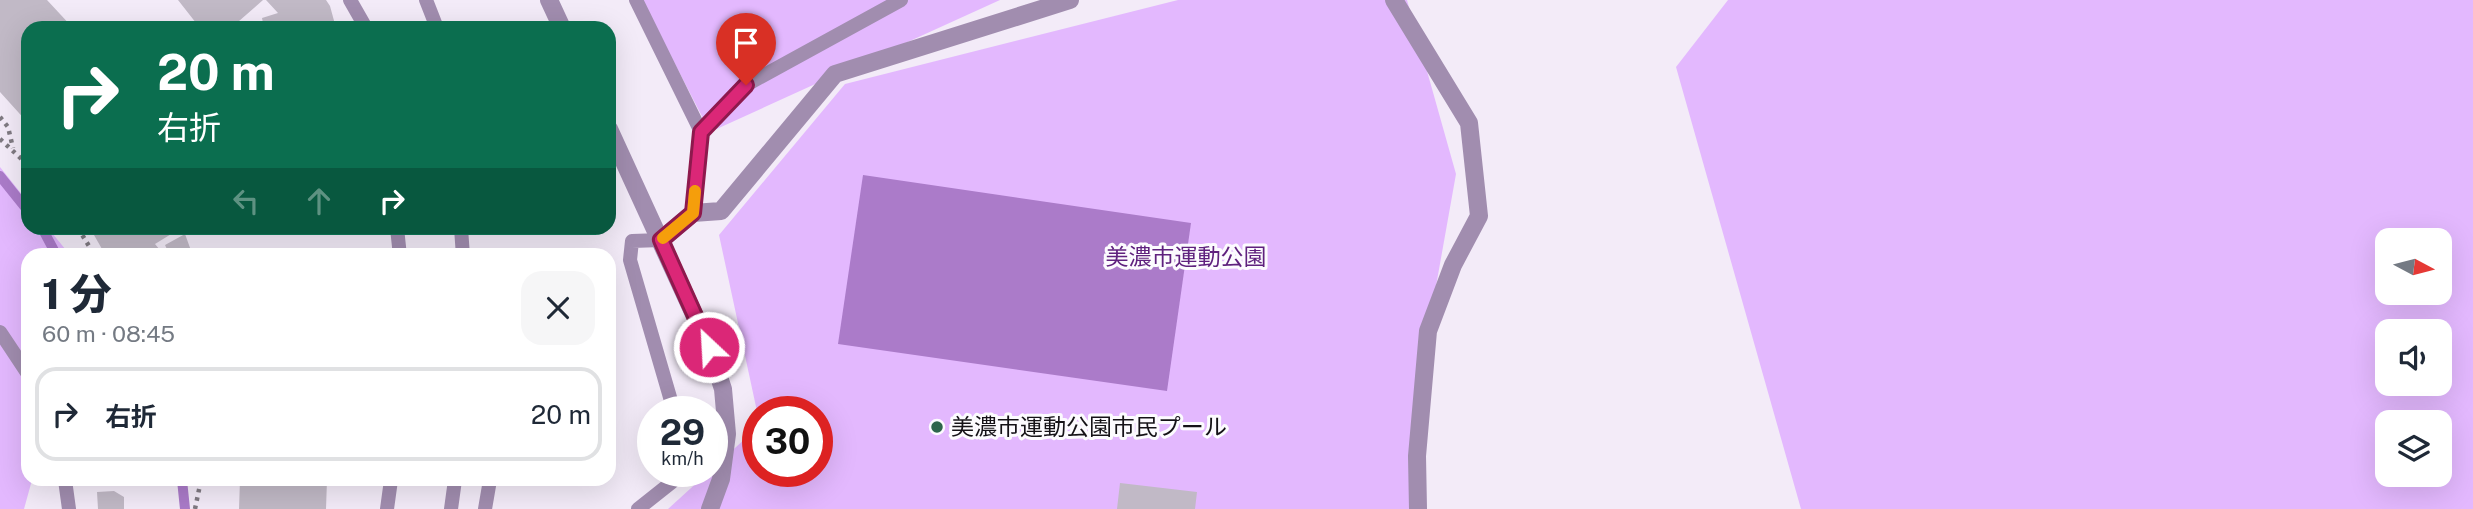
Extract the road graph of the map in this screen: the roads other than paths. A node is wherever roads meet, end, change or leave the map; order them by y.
1 (350, 0) edge
2 (426, 0) edge
3 (549, 0) edge
4 (636, 0) edge
5 (901, 0) edge
6 (1070, 0) edge
7 (1394, 0) edge
8 (362, 21) edge
9 (434, 21) edge
10 (559, 21) edge
11 (701, 132) junction
12 (616, 143) edge
13 (693, 213) junction
14 (661, 240) junction
15 (0, 332) edge
16 (21, 363) edge
17 (670, 396) edge
18 (66, 486) edge
19 (390, 486) edge
20 (454, 486) edge
21 (489, 486) edge
22 (666, 487) edge
23 (69, 509) edge
24 (387, 509) edge
25 (451, 509) edge
26 (485, 509) edge
27 (638, 509) edge
28 (710, 509) edge
29 (1418, 509) edge

1 - 8 lane
2 - 9 lane
3 - 10 street
4 - 11 lane
5 - 11 lane
6 - 13 street
7 - 29 street
11 - 13 lane
12 - 14 street
13 - 14 street
14 - 17 lane
14 - 28 street
15 - 16 lane
18 - 23 lane
19 - 24 lane
20 - 25 lane
21 - 26 lane
22 - 27 lane

